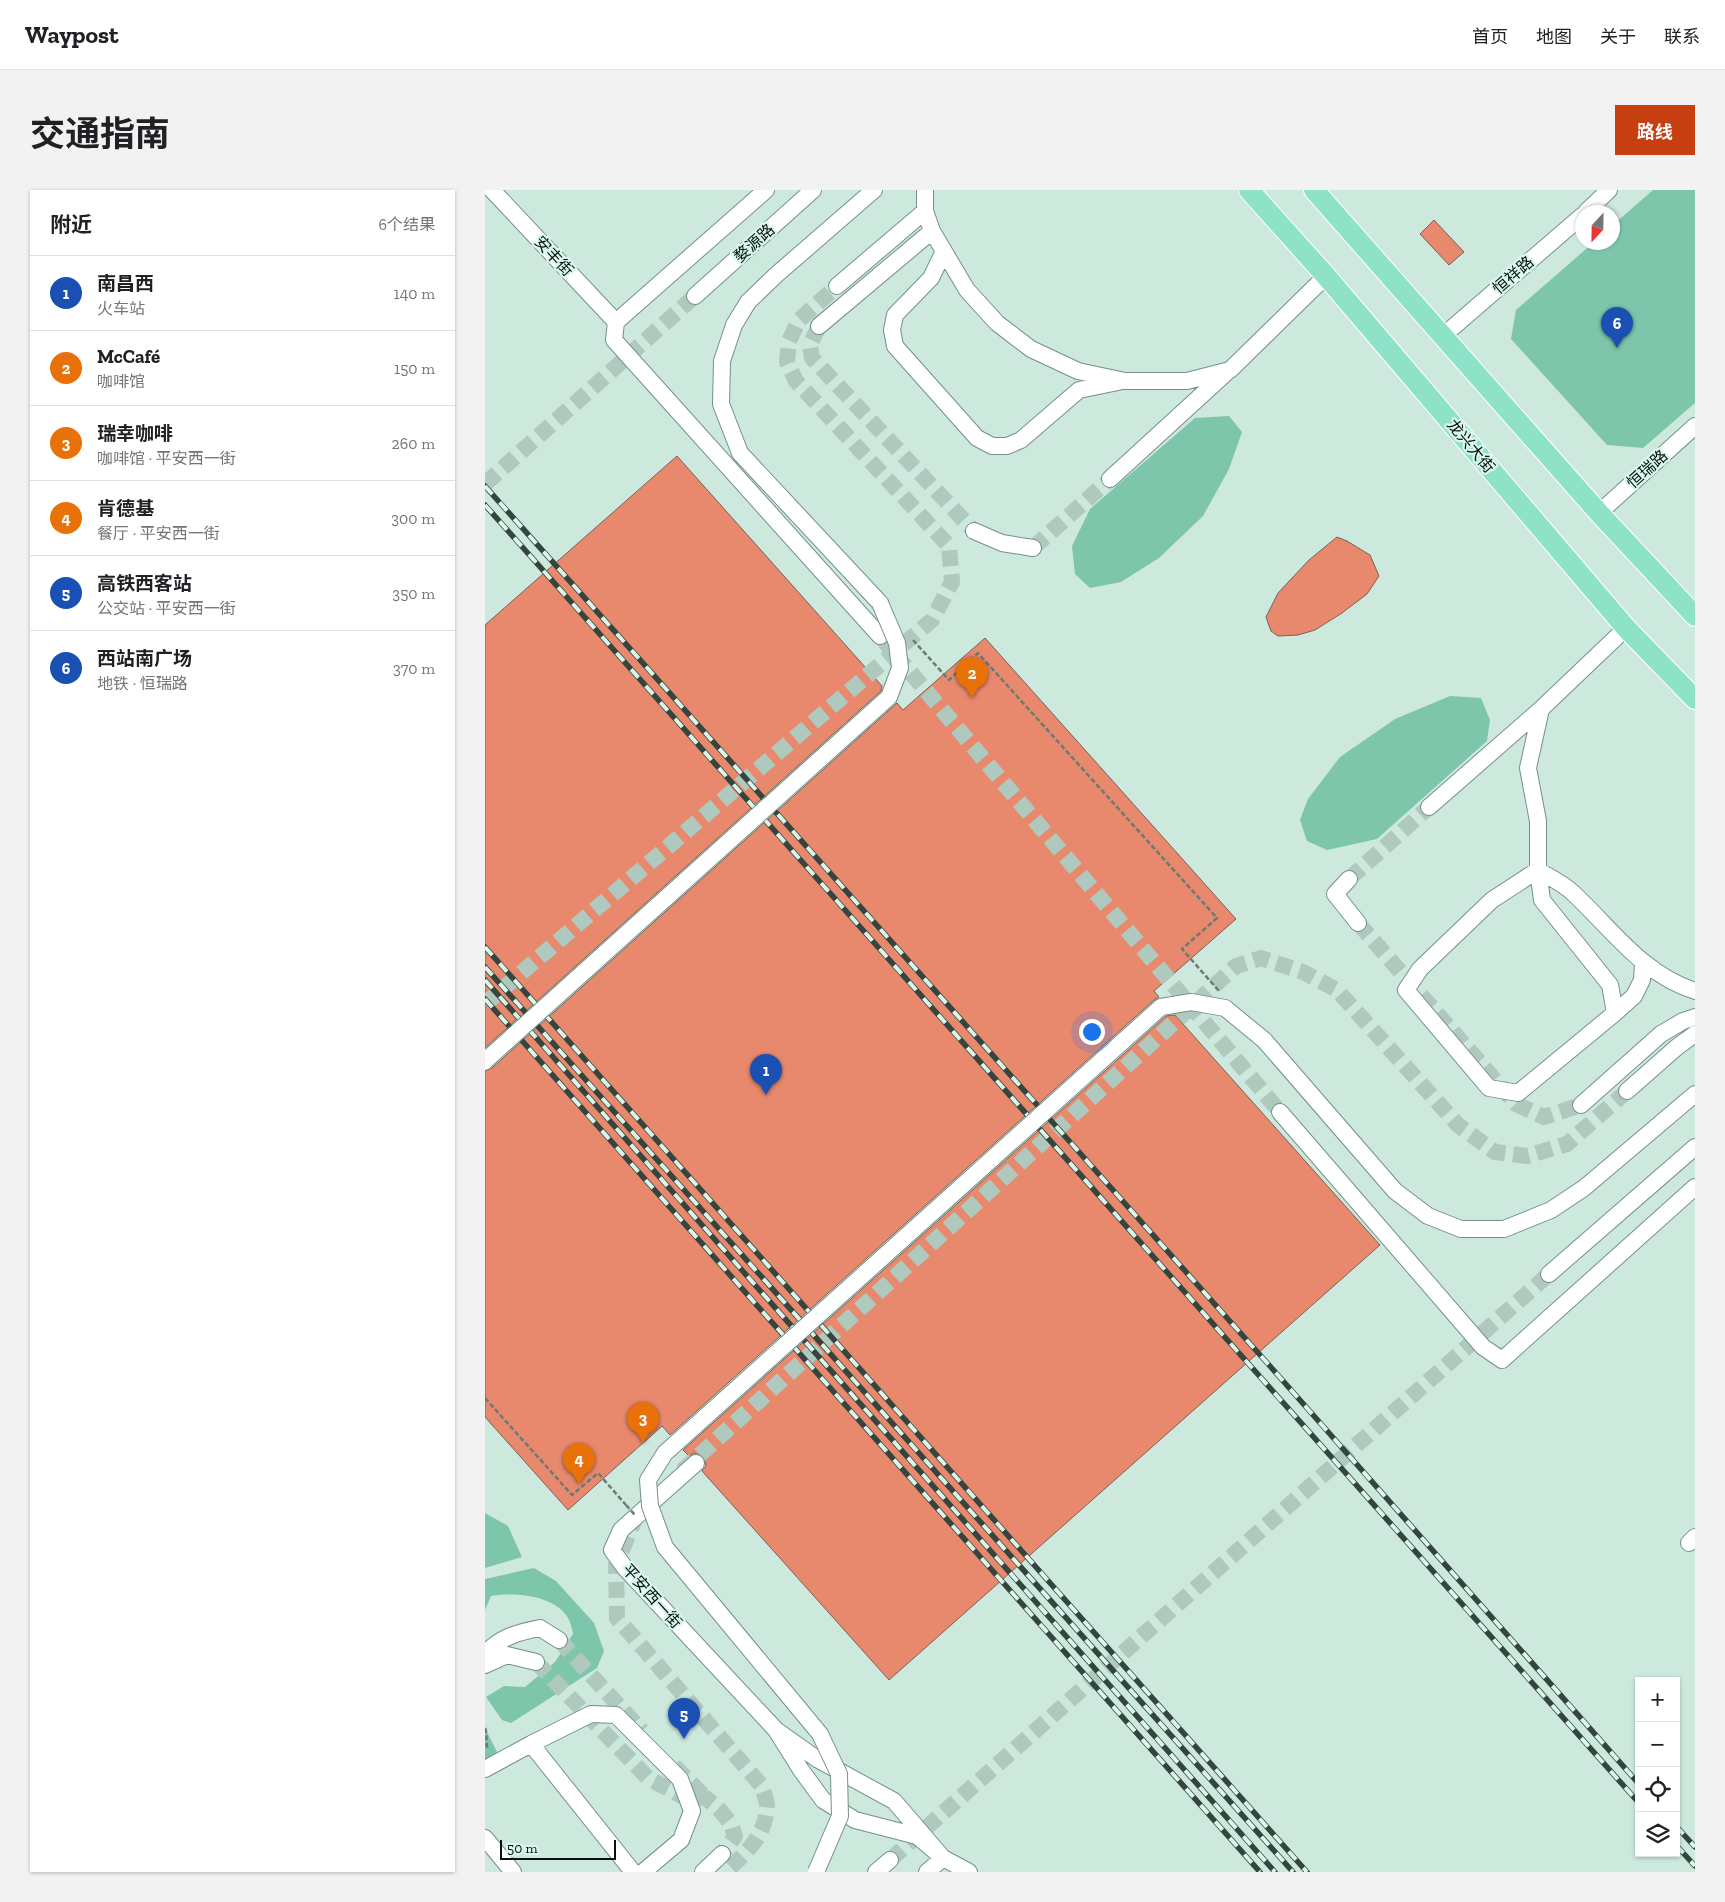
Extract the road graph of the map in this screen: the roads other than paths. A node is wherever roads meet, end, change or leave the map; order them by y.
1 (492, 190) edge
2 (766, 190) edge
3 (813, 190) edge
4 (874, 190) edge
5 (925, 190) edge
6 (1249, 190) edge
7 (1315, 190) edge
8 (1609, 190) edge
9 (1593, 205) edge
10 (925, 211) junction
11 (1575, 222) edge
12 (932, 231) junction
13 (943, 253) junction
14 (1326, 276) junction
15 (837, 286) tunnel mouth
16 (695, 296) tunnel mouth
17 (615, 322) junction
18 (819, 326) tunnel mouth
19 (1444, 335) junction
20 (1230, 370) junction
21 (1125, 381) junction
22 (1695, 426) edge
23 (1110, 479) tunnel mouth
24 (1599, 512) junction
25 (973, 531) tunnel mouth
26 (1033, 548) dead end
27 (1695, 616) edge
28 (1626, 628) junction
29 (881, 636) tunnel mouth
30 (1695, 699) edge
31 (1541, 709) junction
32 (1429, 807) tunnel mouth
33 (1538, 870) junction
34 (1349, 879) tunnel mouth
35 (1358, 923) tunnel mouth
36 (1643, 963) junction
37 (1695, 991) edge
38 (1615, 1013) junction
39 (1695, 1016) edge
40 (1695, 1034) edge
41 (485, 1061) edge
42 (1627, 1091) tunnel mouth
43 (1695, 1094) edge
44 (1581, 1105) tunnel mouth
45 (1280, 1112) tunnel mouth
46 (1695, 1147) edge
47 (1695, 1187) edge
48 (1549, 1274) tunnel mouth
49 (696, 1464) tunnel mouth
50 (559, 1640) tunnel mouth
51 (485, 1654) edge
52 (536, 1662) tunnel mouth
53 (485, 1665) edge
54 (776, 1730) junction
55 (531, 1744) junction
56 (491, 1766) edge
57 (485, 1838) edge
58 (722, 1854) tunnel mouth
59 (943, 1858) junction
60 (890, 1860) tunnel mouth
61 (513, 1872) edge
62 (633, 1872) edge
63 (643, 1872) edge
64 (703, 1872) edge
65 (816, 1872) edge
66 (876, 1872) edge
67 (927, 1872) edge
68 (969, 1872) edge

1 - 17 street, 安丰街
2 - 17 street
3 - 16 street, 婺源路
4 - 41 street, bridge
5 - 10 street
6 - 14 main road, 龙兴大街
7 - 19 main road
8 - 9 street
10 - 12 street
10 - 15 street
11 - 19 street, 恒祥路
12 - 13 street
12 - 18 street
13 - 21 street
13 - 21 street
14 - 20 street
14 - 28 main road, 龙兴大街
17 - 29 street
19 - 24 main road
20 - 21 street
20 - 23 street
22 - 24 street, 恒瑞路
24 - 27 main road
25 - 26 street
28 - 30 main road, 龙兴大街
28 - 31 street
31 - 32 street
31 - 33 street
33 - 36 street
33 - 38 street
33 - 38 street
34 - 35 street
36 - 37 street
36 - 38 street
39 - 44 street
40 - 42 street
43 - 65 street, bridge
45 - 47 street
46 - 48 street
49 - 54 street, 平安西一街
50 - 51 street
52 - 53 street
54 - 59 street
54 - 59 street
55 - 56 street
55 - 62 street
55 - 63 street
57 - 61 street
58 - 64 street
59 - 67 street
59 - 68 street
60 - 66 street

